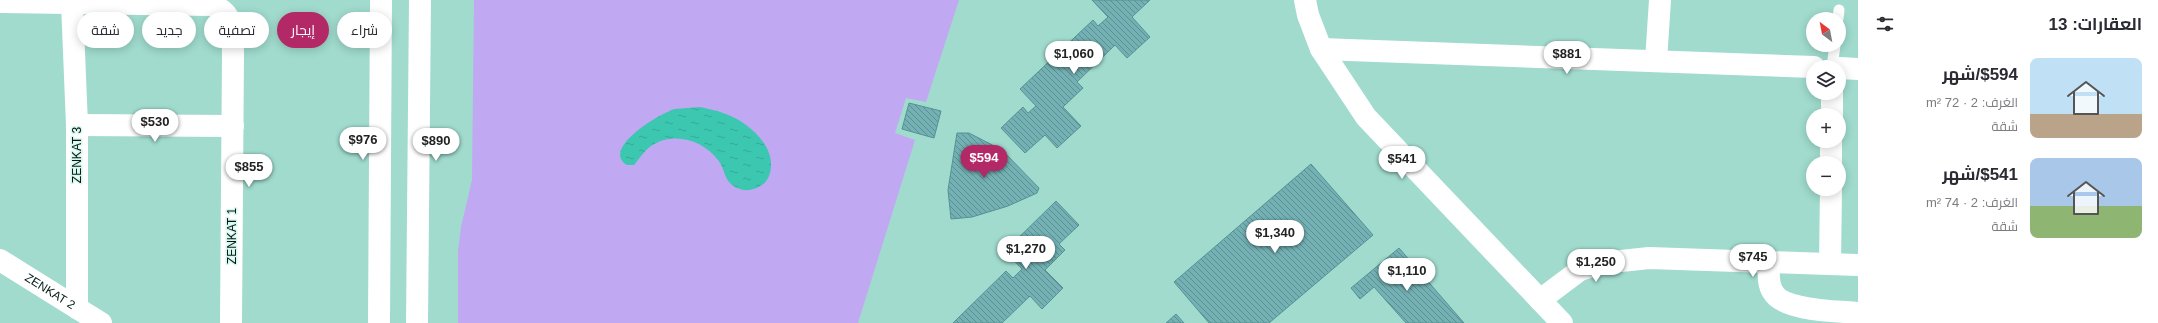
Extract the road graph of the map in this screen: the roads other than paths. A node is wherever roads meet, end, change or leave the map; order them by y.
1 (381, 0) edge
2 (420, 0) edge
3 (430, 0) edge
4 (1305, 0) edge
5 (1660, 0) edge
6 (0, 2) edge
7 (72, 3) junction
8 (420, 42) junction
9 (1321, 48) junction
10 (1656, 61) junction
11 (1806, 67) edge
12 (1846, 68) edge
13 (1858, 69) edge
14 (77, 125) junction
15 (233, 126) junction
16 (1831, 196) edge
17 (0, 260) edge
18 (1769, 262) junction
19 (1830, 264) junction
20 (1858, 266) edge
21 (1540, 300) junction
22 (77, 308) junction
23 (1858, 313) edge
24 (101, 323) edge
25 (231, 323) edge
26 (379, 323) edge
27 (417, 323) edge
28 (1562, 323) edge

1 - 26 street
2 - 8 street
3 - 8 street
4 - 9 street
5 - 10 street
6 - 7 street
7 - 14 street, ZENKAT 3
7 - 15 street, ZENKAT 1
8 - 27 street
9 - 10 street
9 - 21 street
10 - 11 street
12 - 13 street
14 - 15 street
14 - 22 street, ZENKAT 3
15 - 25 street, ZENKAT 1
16 - 19 street
17 - 22 street, ZENKAT 2
18 - 19 street
18 - 21 street
18 - 23 street
19 - 20 street
21 - 28 street
22 - 24 street, ZENKAT 2

